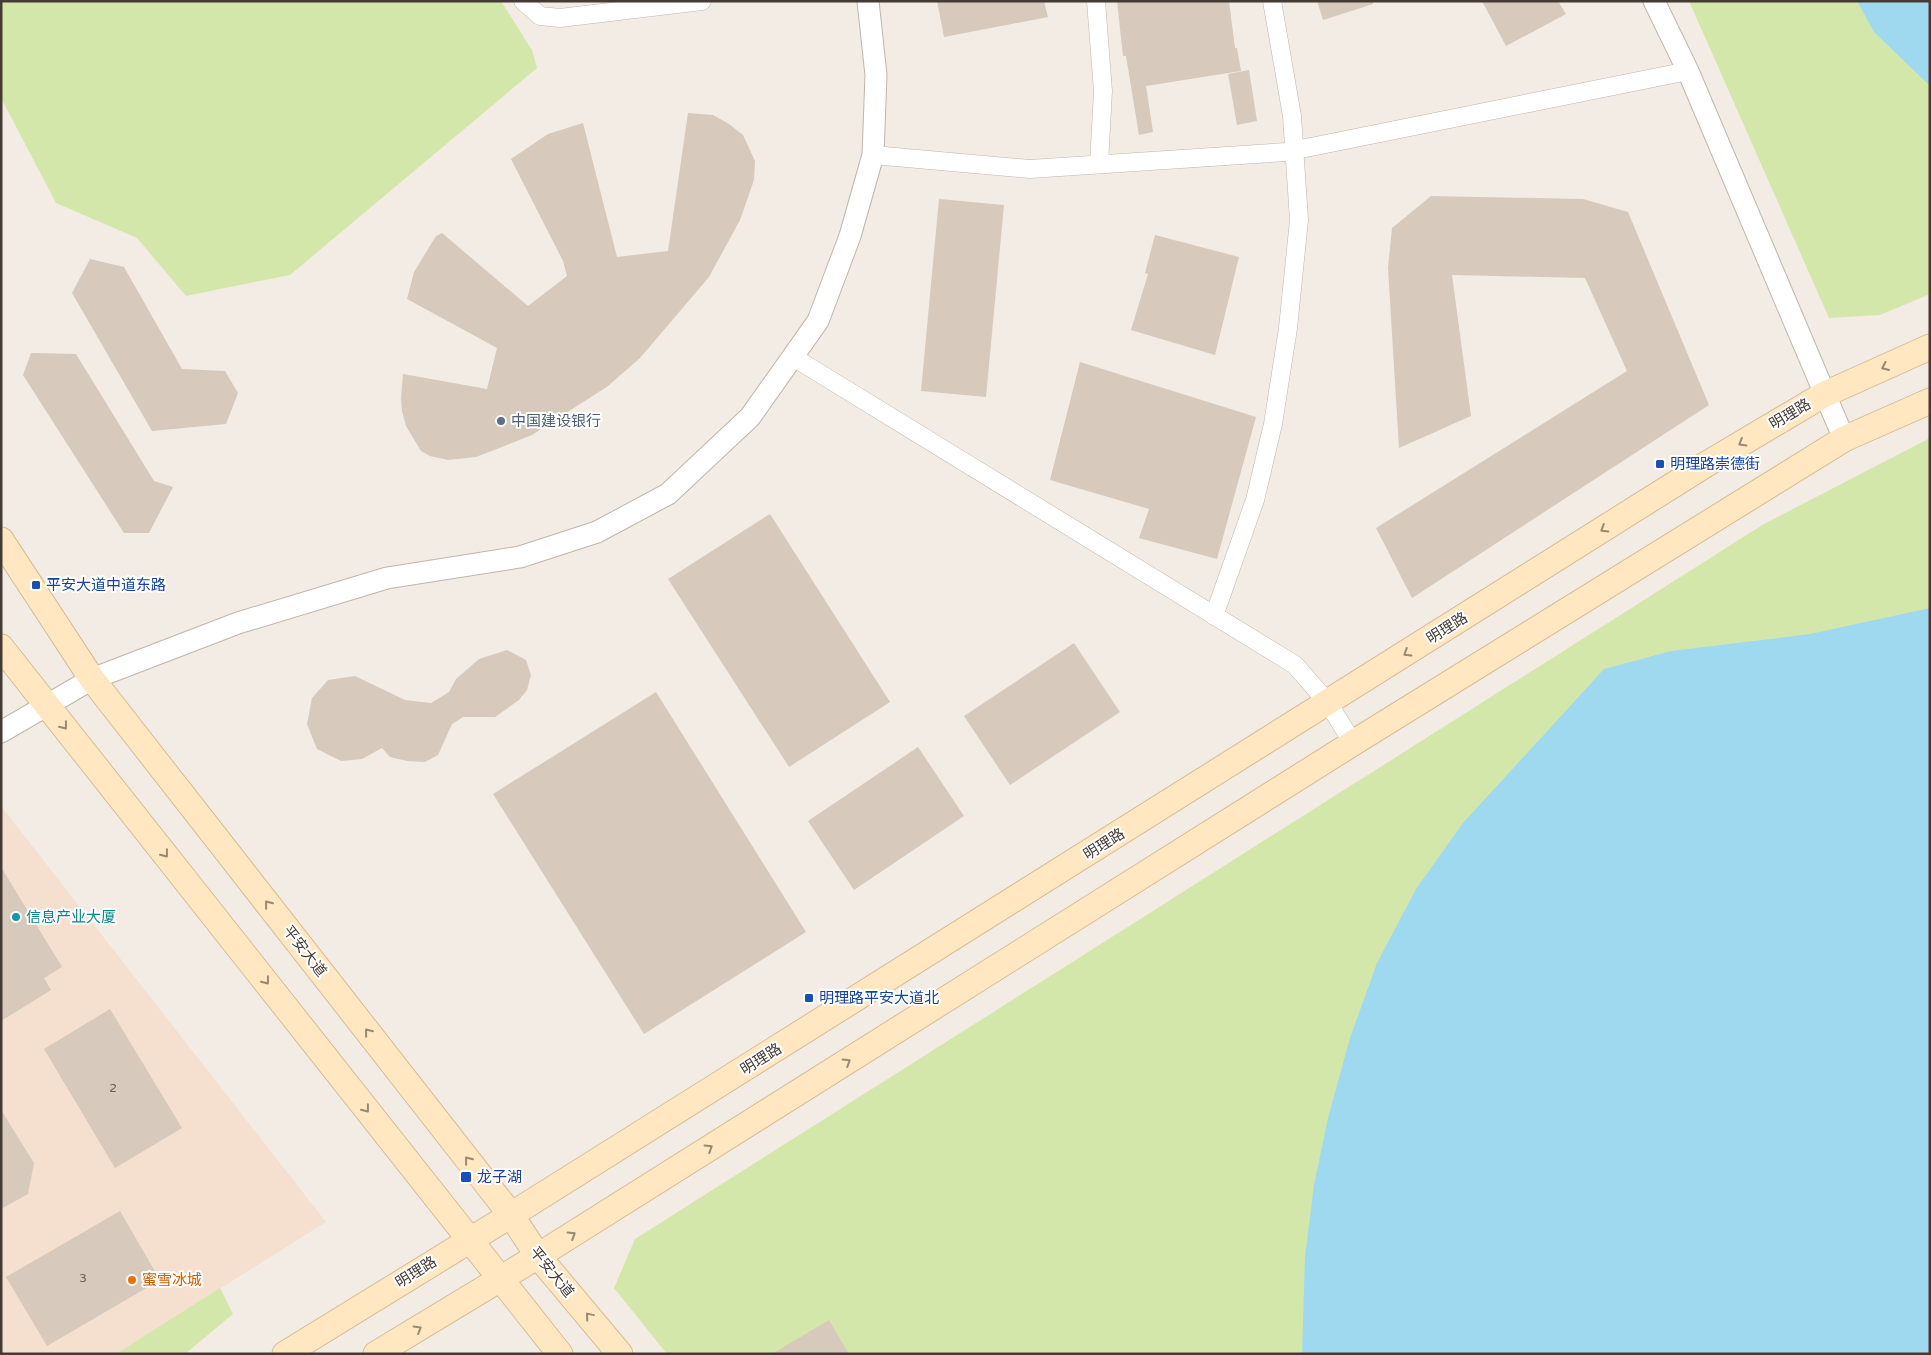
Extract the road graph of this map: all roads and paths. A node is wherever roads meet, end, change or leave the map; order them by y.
1 (523, 1) edge
2 (702, 1) edge
3 (868, 1) edge
4 (1096, 1) edge
5 (1272, 1) edge
6 (1654, 1) edge
7 (1688, 71) junction
8 (1294, 150) junction
9 (873, 155) junction
10 (1099, 164) junction
11 (1930, 347) edge
12 (793, 357) junction
13 (1823, 394) junction
14 (1930, 401) edge
15 (1844, 438) junction
16 (1, 540) edge
17 (1214, 616) junction
18 (1, 647) edge
19 (92, 679) junction
20 (1328, 703) junction
21 (46, 704) junction
22 (1, 732) edge
23 (1353, 743) junction
24 (511, 1215) junction
25 (469, 1239) junction
26 (538, 1256) junction
27 (501, 1279) junction
28 (285, 1354) edge
29 (376, 1354) edge
30 (560, 1354) edge
31 (620, 1354) edge

1 - 2 street
3 - 9 street
4 - 10 street
5 - 8 street
6 - 7 street
7 - 8 street
7 - 13 street
8 - 10 street
8 - 17 street
9 - 10 street
9 - 12 street
11 -> 13 main road, 明理路
12 - 17 street
12 - 19 street
13 - 15 street
13 -> 20 main road, 明理路
14 - 15 main road
15 - 23 main road
16 - 19 main road, 平安大道
17 - 20 street
18 - 21 main road
19 - 21 street
24 -> 19 main road, 平安大道
20 - 23 street
20 - 24 main road, 明理路
21 - 22 street
21 -> 25 main road
26 -> 23 main road
24 - 25 main road, 明理路
24 - 26 main road, 平安大道
25 - 27 main road
25 - 28 main road, 明理路
26 - 27 main road
31 -> 26 main road, 平安大道
29 -> 27 main road
27 - 30 main road

